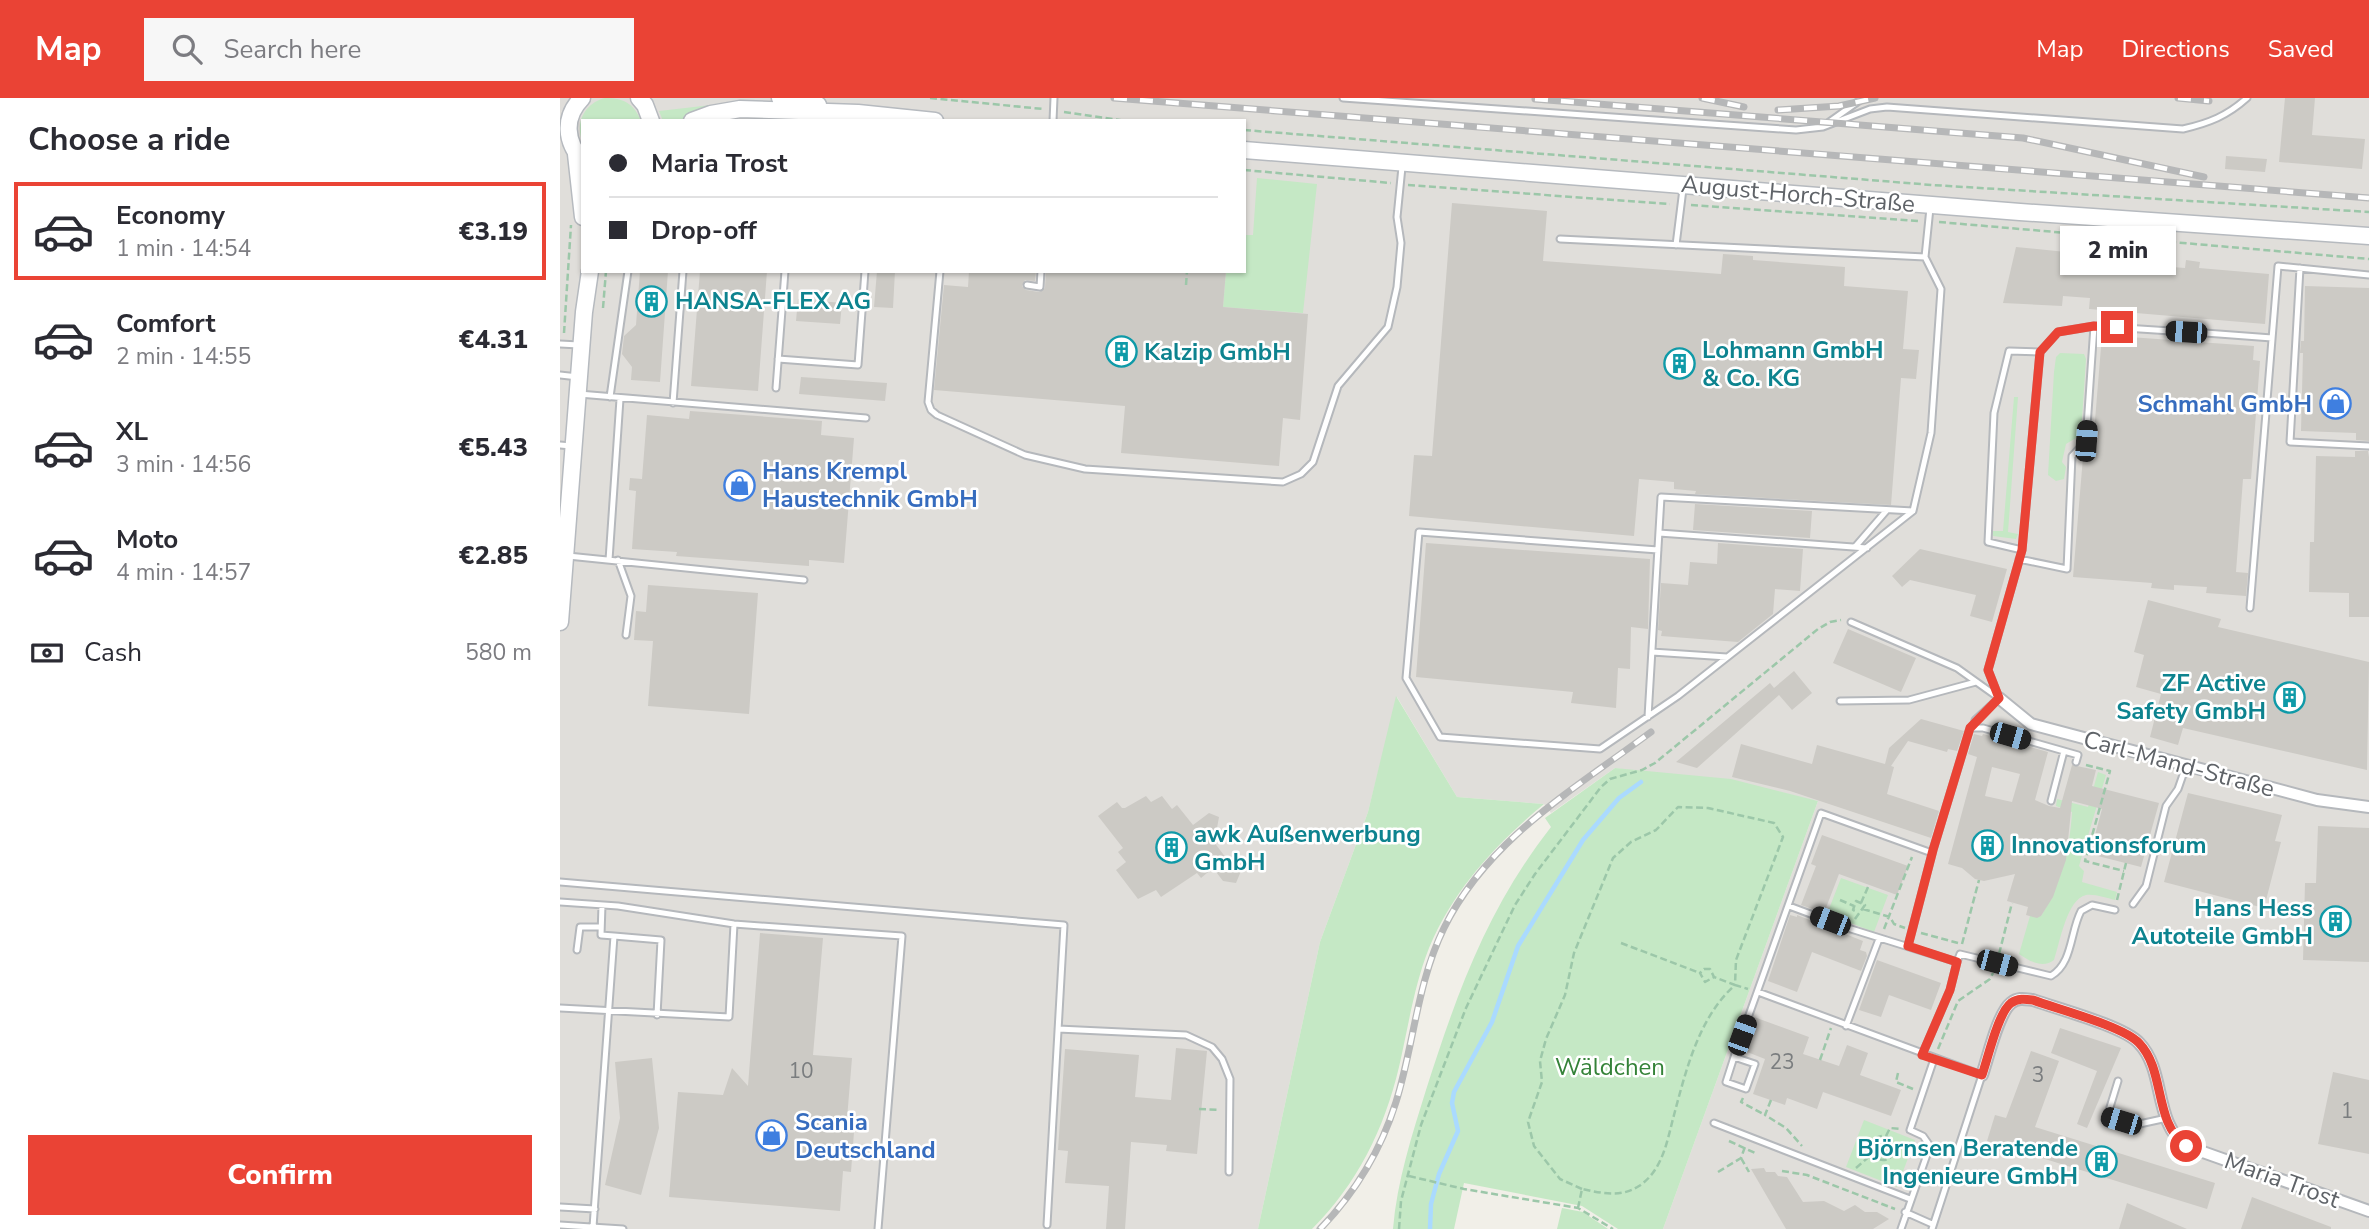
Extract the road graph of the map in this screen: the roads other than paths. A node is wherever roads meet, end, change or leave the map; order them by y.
1 (639, 98) edge
2 (780, 98) edge
3 (1055, 98) edge
4 (1343, 98) edge
5 (2246, 98) edge
6 (1860, 99) edge
7 (574, 100) edge
8 (800, 113) junction
9 (858, 113) junction
10 (650, 119) edge
11 (697, 119) edge
12 (770, 119) edge
13 (891, 119) edge
14 (1052, 119) edge
15 (1823, 127) junction
16 (564, 129) edge
17 (1246, 150) edge
18 (579, 157) edge
19 (1402, 162) junction
20 (1683, 185) junction
21 (1930, 204) junction
22 (577, 219) edge
23 (1560, 239) dead end
24 (2369, 239) edge
25 (1676, 245) junction
26 (1925, 257) junction
27 (2300, 268) junction
28 (584, 273) edge
29 (590, 273) edge
30 (595, 273) edge
31 (628, 273) edge
32 (683, 273) edge
33 (785, 273) edge
34 (865, 273) edge
35 (940, 273) edge
36 (1041, 273) edge
37 (2369, 275) edge
38 (1027, 285) dead end
39 (584, 312) junction
40 (2094, 326) junction
41 (2272, 338) junction
42 (560, 344) edge
43 (582, 345) junction
44 (2040, 352) junction
45 (778, 359) junction
46 (560, 375) edge
47 (579, 377) junction
48 (776, 388) dead end
49 (578, 394) junction
50 (610, 397) junction
51 (620, 399) junction
52 (673, 403) junction
53 (866, 418) dead end
54 (567, 446) edge
55 (2369, 446) edge
56 (1887, 510) junction
57 (1913, 511) junction
58 (1659, 533) junction
59 (1855, 547) junction
60 (1867, 548) junction
61 (1658, 550) junction
62 (2022, 550) junction
63 (565, 556) junction
64 (2019, 559) junction
65 (610, 560) junction
66 (618, 560) junction
67 (804, 580) dead end
68 (2249, 608) dead end
69 (560, 622) edge
70 (1851, 622) road end
71 (626, 635) dead end
72 (1652, 652) junction
73 (1727, 657) junction
74 (1976, 682) junction
75 (1999, 698) junction
76 (1840, 701) dead end
77 (1648, 717) junction
78 (1974, 726) junction
79 (2064, 751) junction
80 (2076, 762) road end
81 (2186, 766) junction
82 (2051, 801) dead end
83 (2369, 807) edge
84 (1932, 853) junction
85 (560, 883) edge
86 (560, 902) edge
87 (2133, 904) dead end
88 (602, 905) junction
89 (1788, 906) junction
90 (2115, 910) road end
91 (734, 924) junction
92 (601, 927) junction
93 (614, 936) junction
94 (1880, 939) junction
95 (1908, 946) junction
96 (577, 950) dead end
97 (1957, 962) junction
98 (1758, 992) junction
99 (560, 1008) edge
100 (609, 1012) junction
101 (657, 1015) junction
102 (1846, 1026) junction
103 (1058, 1029) junction
104 (1922, 1055) junction
105 (1734, 1057) junction
106 (1934, 1059) junction
107 (1982, 1075) junction
108 (2118, 1081) dead end
109 (2167, 1118) junction
110 (1714, 1123) dead end
111 (1229, 1172) dead end
112 (1909, 1199) junction
113 (560, 1208) edge
114 (595, 1209) junction
115 (2369, 1211) edge
116 (1905, 1212) junction
117 (560, 1225) edge
118 (1047, 1225) dead end
119 (1932, 1226) edge
120 (593, 1227) junction
121 (623, 1229) edge
122 (878, 1229) edge
123 (1901, 1229) edge

1 - 10 main road
2 - 9 main road
3 - 14 lane
4 - 15 lane
5 - 15 lane
6 - 15 lane
7 - 16 main road
8 - 9 main road
8 - 11 main road
8 - 12 main road
9 - 13 main road
16 - 18 main road
17 - 19 main road, August-Horch-Straße
18 - 22 main road
19 - 20 main road, August-Horch-Straße
19 - 35 lane
20 - 21 main road, August-Horch-Straße
20 - 25 lane
21 - 24 main road, August-Horch-Straße
21 - 26 lane
23 - 25 lane
25 - 26 lane
26 - 57 lane
27 - 37 lane
27 - 41 lane
27 - 55 lane
28 - 39 main road
29 - 39 main road
30 - 39 main road
31 - 50 lane
32 - 52 lane
33 - 45 lane
34 - 45 lane
36 - 38 lane
39 - 43 main road
40 - 41 lane
40 - 44 lane
40 - 64 lane
41 - 68 lane
42 - 43 lane
43 - 47 main road
44 - 62 lane
44 - 62 lane
45 - 48 lane
46 - 47 lane
47 - 49 main road
49 - 50 lane
49 - 54 main road
50 - 51 lane
51 - 52 lane
51 - 65 lane
52 - 53 lane
54 - 63 main road
56 - 57 lane
56 - 58 lane
56 - 59 lane
57 - 60 lane
58 - 59 lane
58 - 61 lane
59 - 60 lane
60 - 73 lane
61 - 72 lane
61 - 77 lane
62 - 64 lane
63 - 65 lane
63 - 69 main road
64 - 75 lane
65 - 66 lane
66 - 67 lane
66 - 71 lane
70 - 74 lane
72 - 73 lane
72 - 77 lane
73 - 77 lane
74 - 75 lane
74 - 76 lane
75 - 78 lane
75 - 81 street, Carl-Mand-Straße
78 - 79 lane
78 - 84 lane
79 - 80 lane
79 - 82 lane
81 - 83 street, Carl-Mand-Straße
81 - 87 lane
84 - 89 lane
84 - 95 lane
85 - 103 lane
86 - 88 lane
88 - 91 lane
88 - 92 lane
89 - 94 lane
89 - 98 lane
90 - 97 lane
91 - 101 lane
91 - 122 lane
92 - 93 lane
92 - 96 lane
93 - 100 lane
93 - 101 lane
94 - 95 lane
94 - 102 lane
95 - 97 lane
97 - 104 lane
98 - 102 lane
98 - 105 lane
99 - 100 lane
100 - 101 lane
100 - 114 lane
102 - 104 lane
103 - 111 lane
103 - 118 lane
104 - 106 lane
105 - 105 lane
106 - 107 lane
106 - 112 lane
107 - 109 street, Maria Trost
107 - 119 lane, Maria Trost
108 - 109 lane
109 - 115 street, Maria Trost
110 - 112 lane
112 - 116 lane
113 - 114 lane
114 - 120 lane
116 - 119 lane
116 - 123 lane
117 - 120 lane
120 - 121 lane

